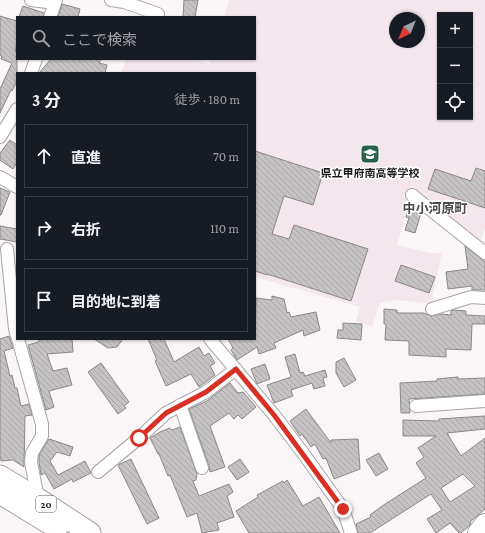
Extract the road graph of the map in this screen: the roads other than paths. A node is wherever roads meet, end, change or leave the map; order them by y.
1 (30, 0) edge
2 (110, 0) edge
3 (55, 2) edge
4 (158, 14) dead end
5 (50, 16) edge
6 (36, 60) edge
7 (31, 72) edge
8 (16, 111) edge
9 (0, 137) edge
10 (0, 177) edge
11 (16, 186) edge
12 (412, 195) dead end
13 (8, 248) edge
14 (484, 248) edge
15 (485, 298) edge
16 (432, 309) dead end
17 (16, 332) edge
18 (18, 340) edge
19 (211, 340) edge
20 (236, 369) junction
21 (485, 401) edge
22 (180, 405) junction
23 (416, 406) dead end
24 (202, 468) dead end
25 (98, 472) dead end
26 (0, 476) edge
27 (0, 493) edge
28 (38, 499) junction
29 (485, 524) edge
30 (65, 533) edge
31 (90, 533) edge
32 (351, 533) edge
33 (478, 533) edge

1 - 3 street
2 - 4 street
3 - 5 street
6 - 7 street
8 - 9 street
10 - 11 street
12 - 14 street
13 - 17 street
15 - 16 street
18 - 28 street
19 - 20 street
20 - 22 street
20 - 32 street
21 - 23 street
22 - 24 street
22 - 25 street
26 - 28 highway, 20
27 - 30 highway, 20
28 - 31 highway, 20
29 - 33 main road

